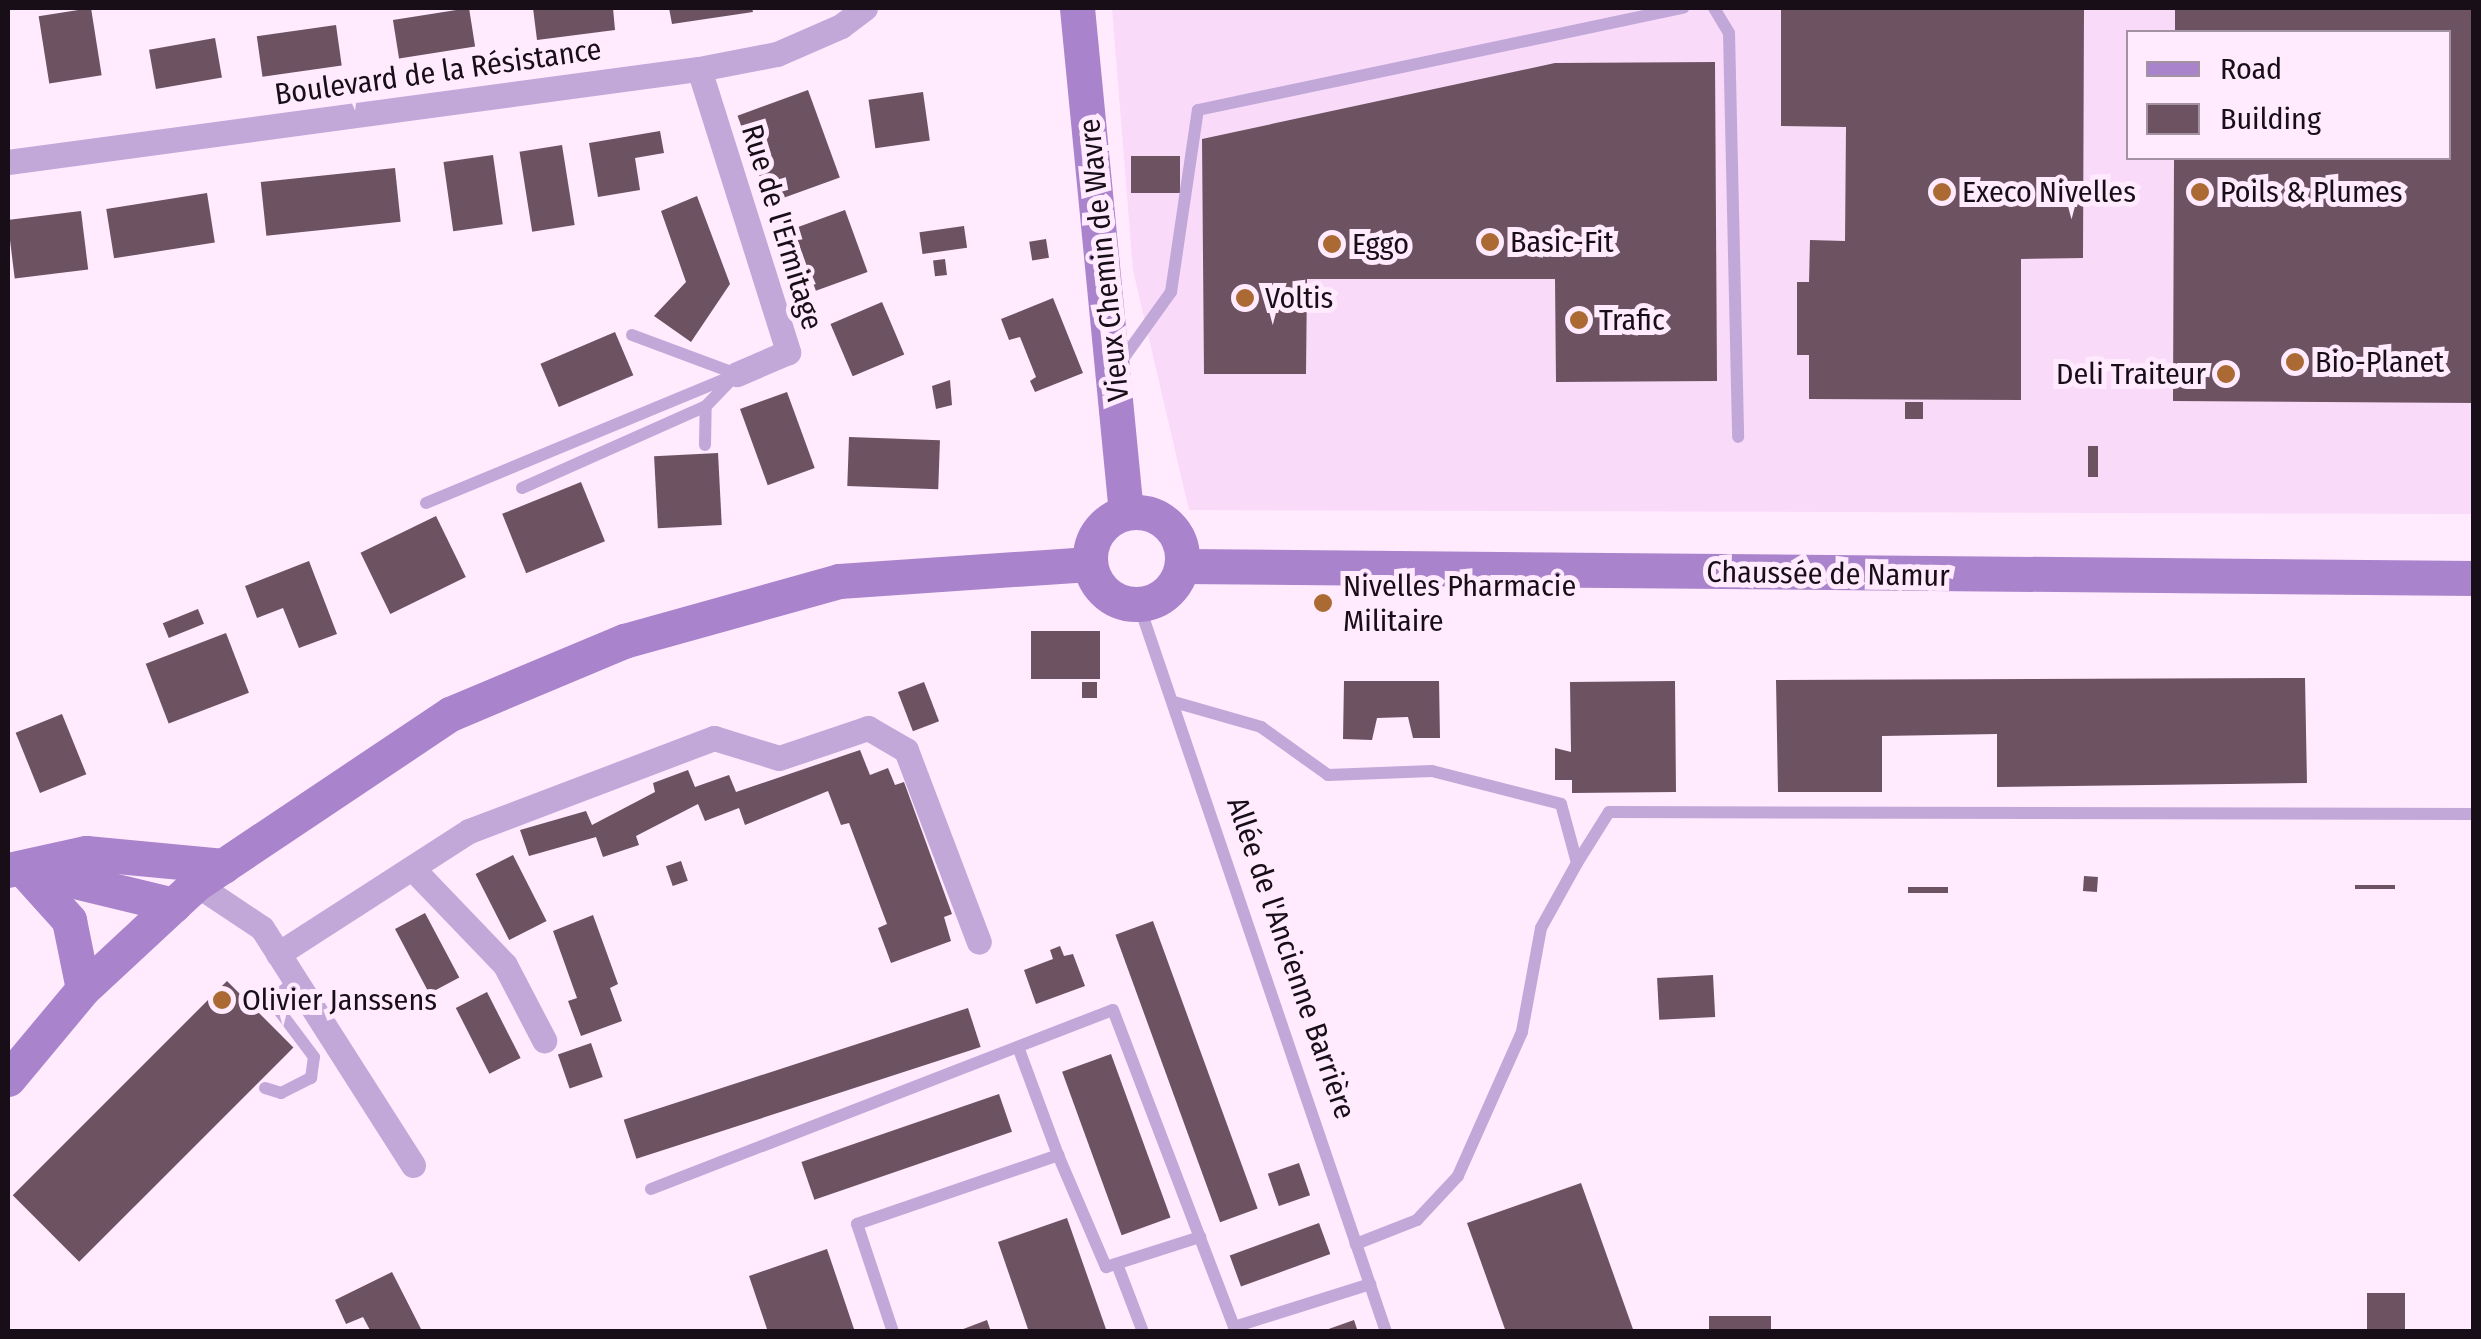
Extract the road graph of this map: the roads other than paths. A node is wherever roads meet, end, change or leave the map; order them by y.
1 (865, 8) edge
2 (1076, 8) edge
3 (1683, 8) edge
4 (1714, 8) edge
5 (698, 69) junction
6 (9, 155) edge
7 (632, 335) dead end
8 (1114, 372) junction
9 (737, 374) junction
10 (706, 406) junction
11 (1738, 437) dead end
12 (705, 445) dead end
13 (522, 488) dead end
14 (426, 503) dead end
15 (1126, 513) junction
16 (1089, 564) junction
17 (1182, 566) junction
18 (2474, 578) edge
19 (1139, 604) junction
20 (1174, 702) junction
21 (2474, 814) edge
22 (1576, 863) junction
23 (412, 868) junction
24 (15, 869) edge
25 (197, 885) junction
26 (979, 942) dead end
27 (278, 954) junction
28 (296, 980) junction
29 (83, 989) junction
30 (544, 1040) dead end
31 (1018, 1047) junction
32 (8, 1079) edge
33 (264, 1088) dead end
34 (1058, 1156) junction
35 (413, 1164) dead end
36 (651, 1189) dead end
37 (1200, 1237) junction
38 (1356, 1244) junction
39 (1117, 1264) junction
40 (1370, 1284) junction
41 (1234, 1329) edge
42 (893, 1332) edge
43 (1143, 1332) edge
44 (1386, 1332) edge

1 - 5 street, Boulevard de la Résistance
2 - 8 main road, Vieux Chemin de Wavre
3 - 8 lane
4 - 11 lane
5 - 6 street, Boulevard de la Résistance
5 - 9 street, Rue de l'Ermitage
7 - 9 lane
8 - 15 main road, Vieux Chemin de Wavre
9 - 10 lane
9 - 14 lane
10 - 12 lane
10 - 13 lane
15 - 16 main road
15 - 17 main road
16 - 19 main road
16 - 25 main road
17 - 18 main road, Chaussée de Namur
17 - 19 main road
19 - 20 lane, Allée de l'Ancienne Barrière
20 - 22 lane
20 - 38 lane, Allée de l'Ancienne Barrière
21 - 22 lane
22 - 38 lane
23 - 26 street
23 - 27 street
23 - 30 street
24 - 25 main road
24 - 25 main road
24 - 29 main road
25 - 27 street
25 - 29 main road
27 - 28 street
28 - 33 lane
28 - 35 street
29 - 32 main road
31 - 34 lane
31 - 36 lane
31 - 37 lane
34 - 39 lane
34 - 42 lane
37 - 39 lane
37 - 41 lane
38 - 40 lane, Allée de l'Ancienne Barrière
39 - 43 lane
40 - 41 lane
40 - 44 lane, Allée de l'Ancienne Barrière

